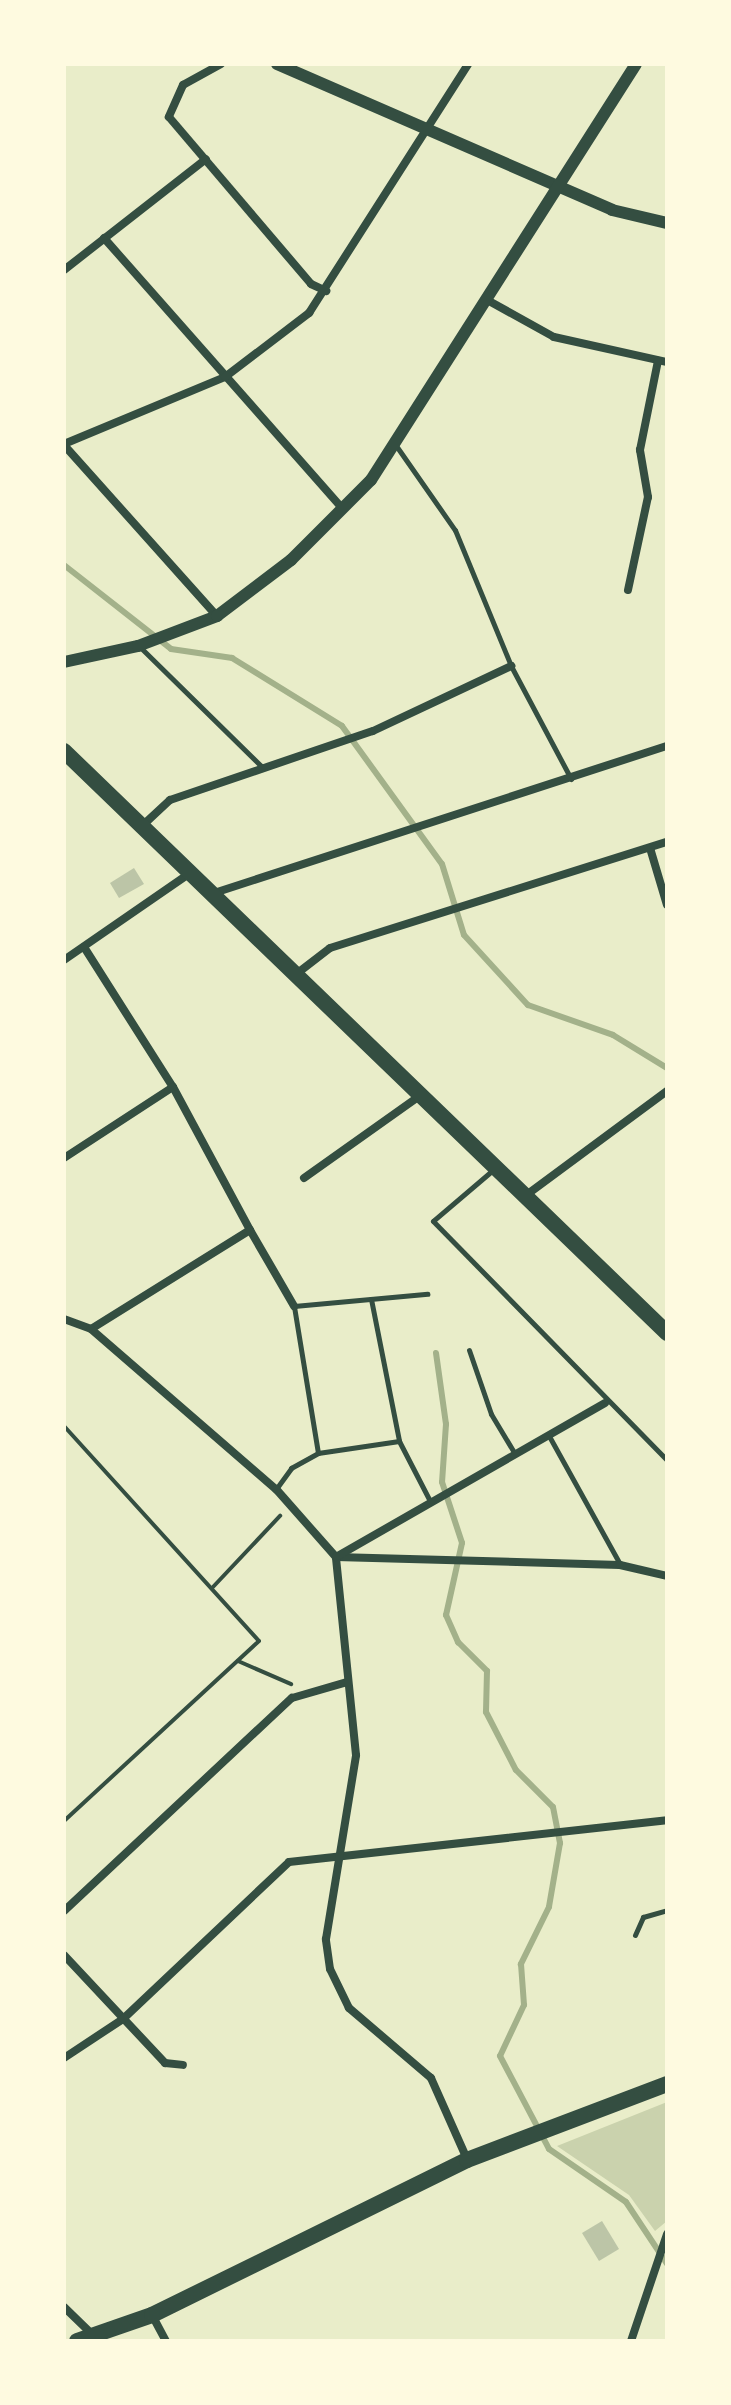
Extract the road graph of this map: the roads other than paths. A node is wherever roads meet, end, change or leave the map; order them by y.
1 (221, 64) edge
2 (277, 64) edge
3 (468, 64) edge
4 (636, 64) edge
5 (427, 130) junction
6 (206, 159) junction
7 (560, 187) junction
8 (667, 223) edge
9 (104, 238) junction
10 (64, 270) edge
11 (326, 291) junction
12 (489, 301) junction
13 (662, 362) edge
14 (225, 377) junction
15 (64, 445) edge
16 (397, 447) junction
17 (343, 509) junction
18 (628, 590) dead end
19 (217, 616) junction
20 (138, 646) junction
21 (64, 662) edge
22 (511, 666) junction
23 (667, 746) edge
24 (64, 751) edge
25 (263, 768) junction
26 (572, 780) junction
27 (142, 826) junction
28 (667, 842) edge
29 (650, 848) junction
30 (191, 872) junction
31 (211, 894) junction
32 (667, 905) edge
33 (84, 947) junction
34 (64, 960) edge
35 (295, 975) junction
36 (173, 1087) junction
37 (667, 1091) edge
38 (421, 1095) junction
39 (64, 1158) edge
40 (496, 1167) junction
41 (304, 1178) dead end
42 (525, 1196) junction
43 (250, 1230) junction
44 (427, 1294) dead end
45 (371, 1299) junction
46 (294, 1306) junction
47 (64, 1319) edge
48 (91, 1329) junction
49 (667, 1333) edge
50 (469, 1350) dead end
51 (605, 1403) junction
52 (549, 1435) junction
53 (399, 1441) junction
54 (318, 1453) junction
55 (515, 1454) junction
56 (667, 1460) edge
57 (276, 1489) junction
58 (429, 1499) junction
59 (336, 1557) junction
60 (620, 1565) junction
61 (667, 1576) edge
62 (347, 1682) junction
63 (667, 1820) edge
64 (338, 1854) junction
65 (667, 1910) edge
66 (64, 1911) edge
67 (635, 1935) dead end
68 (64, 1955) edge
69 (123, 2019) junction
70 (64, 2058) edge
71 (183, 2065) dead end
72 (667, 2084) edge
73 (467, 2160) junction
74 (667, 2234) edge
75 (64, 2307) edge
76 (152, 2315) junction
77 (85, 2338) edge
78 (166, 2341) edge
79 (631, 2341) edge

1 - 6 street
2 - 5 street
3 - 5 street
4 - 7 street
5 - 7 street
5 - 11 street
6 - 9 street
6 - 11 street
7 - 8 street
7 - 12 street
9 - 10 street
9 - 14 street
11 - 14 street
12 - 13 street
12 - 16 street
13 - 18 street
14 - 15 street
14 - 17 street
15 - 19 street
16 - 17 street
16 - 22 lane
17 - 19 street
19 - 20 street
20 - 21 street
20 - 25 lane
22 - 25 street
22 - 26 lane
23 - 26 street
24 - 27 main road
25 - 27 street
26 - 31 street
27 - 30 main road
28 - 29 street
29 - 32 street
29 - 35 street
30 - 31 main road
30 - 33 street
31 - 35 main road
33 - 34 street
33 - 36 street
35 - 38 main road
36 - 39 street
36 - 43 street
37 - 42 street
38 - 40 main road
38 - 41 street
40 - 42 main road
40 - 51 lane
42 - 49 main road
43 - 46 street
43 - 48 street
44 - 45 lane
45 - 46 lane
45 - 53 lane
46 - 54 lane
47 - 48 street
48 - 57 street
50 - 55 lane
51 - 52 street
51 - 56 lane
52 - 55 street
52 - 60 lane
53 - 54 lane
53 - 58 lane
54 - 57 lane
55 - 58 street
57 - 59 street
58 - 59 street
59 - 60 street
59 - 62 street
60 - 61 street
62 - 64 street
62 - 66 street
63 - 64 street
64 - 69 street
64 - 73 street
65 - 67 lane
68 - 69 street
69 - 70 street
69 - 71 street
72 - 73 main road
73 - 76 main road
74 - 79 street
75 - 77 street
76 - 77 main road
76 - 78 street

